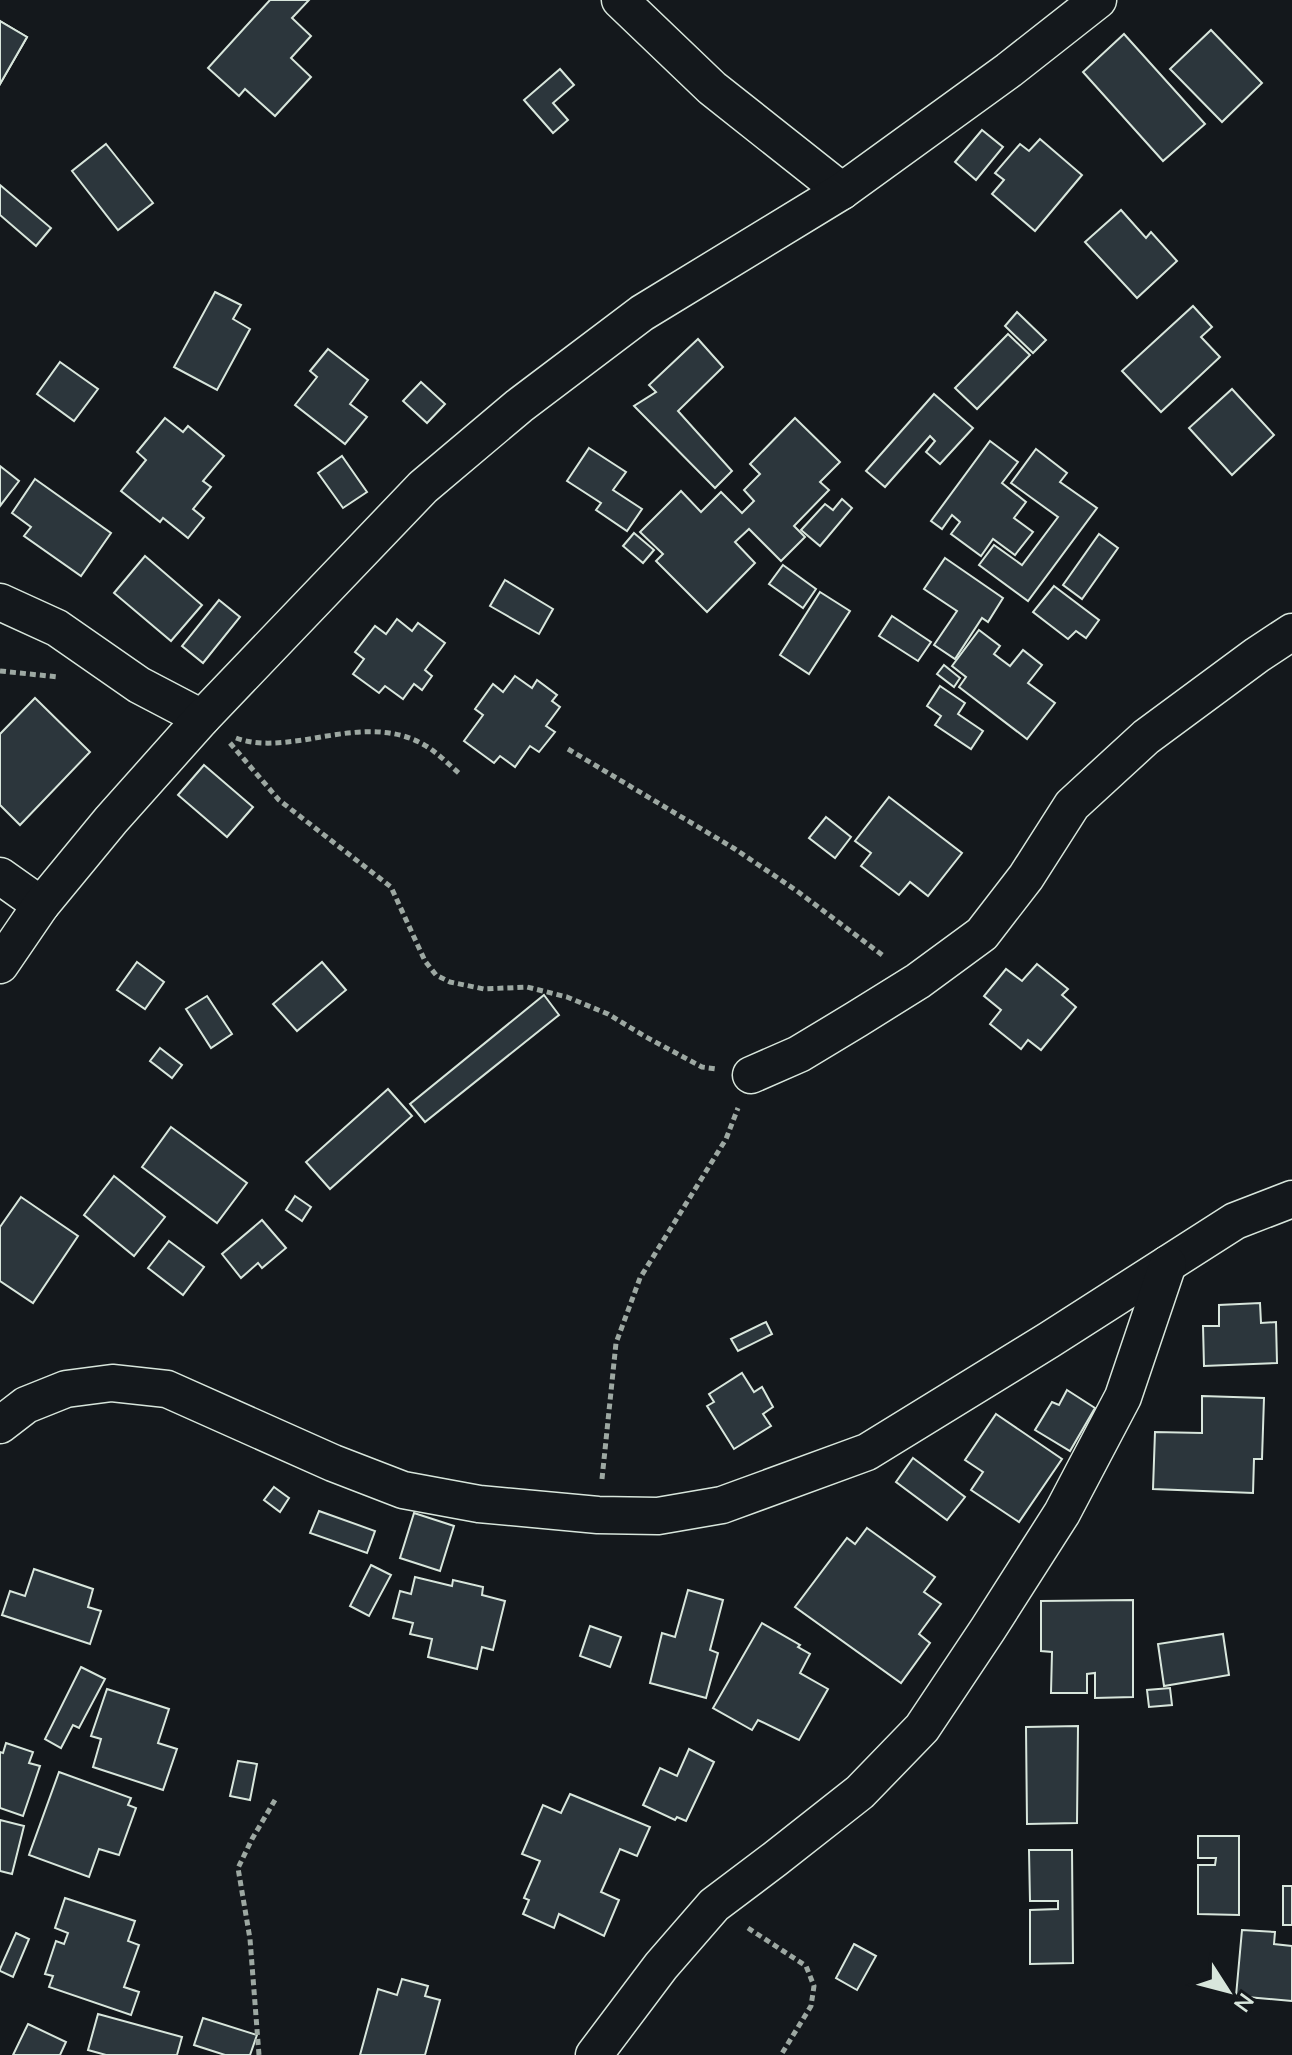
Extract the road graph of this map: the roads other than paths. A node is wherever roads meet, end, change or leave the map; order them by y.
1 (620, 0) edge
2 (1098, 0) edge
3 (842, 191) junction
4 (0, 602) edge
5 (1292, 632) edge
6 (207, 724) junction
7 (0, 876) edge
8 (41, 905) junction
9 (0, 965) edge
10 (751, 1075) road end
11 (1292, 1199) edge
12 (1168, 1264) junction
13 (0, 1425) edge
14 (594, 2055) edge

1 - 3 street
2 - 3 street
3 - 6 street
4 - 6 street
5 - 10 street
6 - 8 street
7 - 8 street
8 - 9 street
11 - 12 street
12 - 13 street
12 - 14 street

